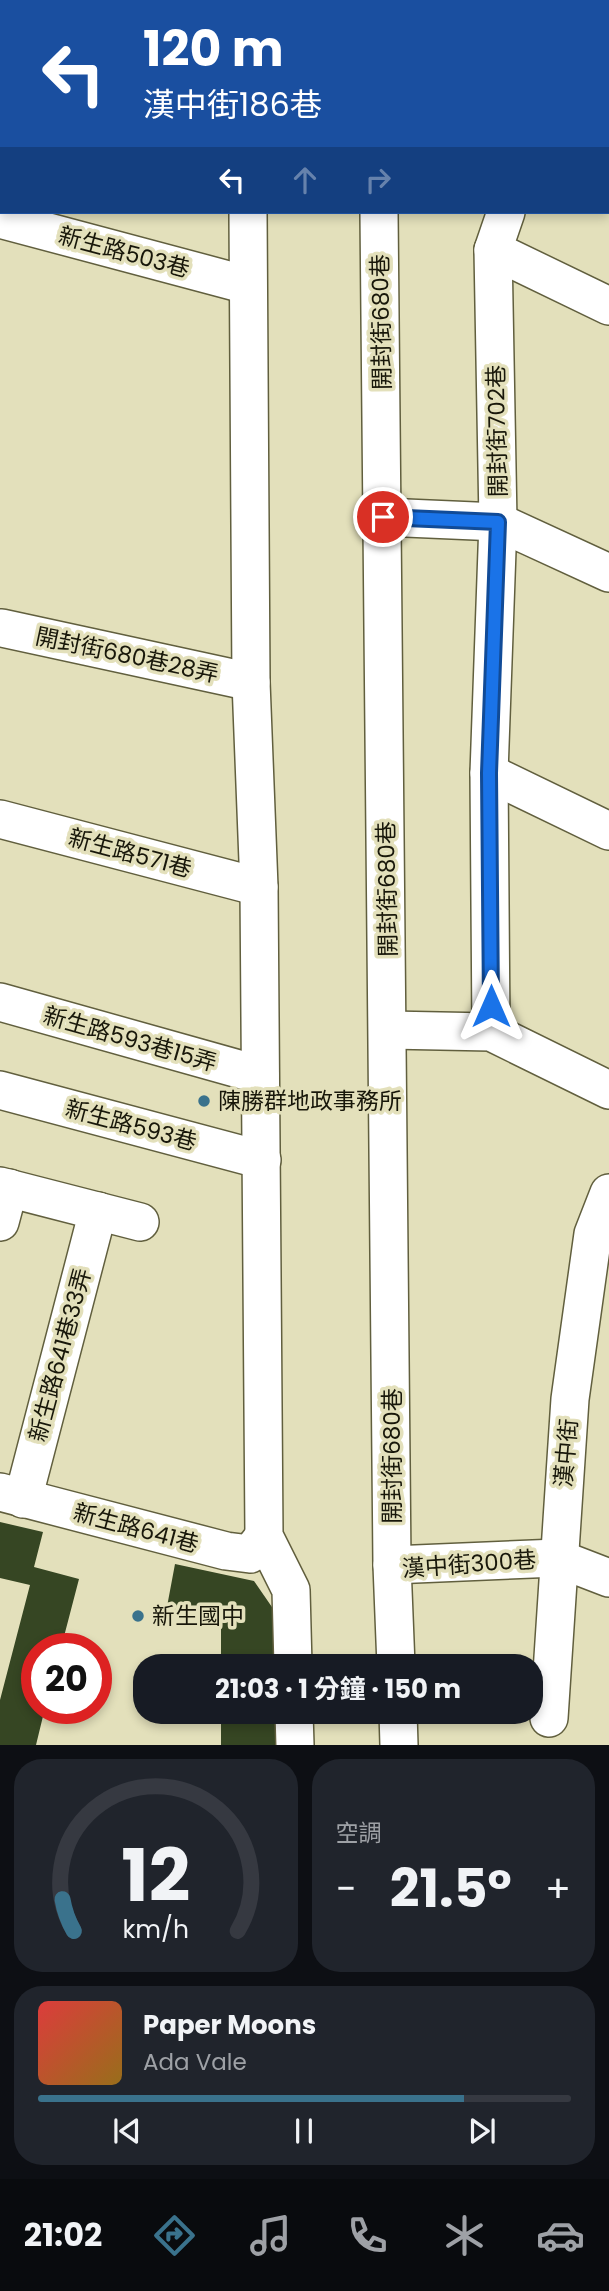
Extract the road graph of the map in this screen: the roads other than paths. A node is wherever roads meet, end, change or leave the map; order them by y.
1 (248, 214) edge
2 (379, 214) edge
3 (505, 214) edge
4 (0, 219) edge
5 (493, 250) junction
6 (247, 285) junction
7 (609, 306) edge
8 (383, 517) junction
9 (498, 522) junction
10 (609, 573) edge
11 (2, 628) edge
12 (251, 682) junction
13 (489, 773) junction
14 (0, 820) edge
15 (609, 831) edge
16 (259, 887) junction
17 (0, 1002) edge
18 (389, 1030) junction
19 (491, 1032) junction
20 (260, 1075) junction
21 (0, 1090) edge
22 (609, 1090) edge
23 (262, 1160) junction
24 (609, 1193) edge
25 (3, 1199) edge
26 (99, 1211) junction
27 (140, 1222) dead end
28 (11, 1495) edge
29 (264, 1536) junction
30 (557, 1559) junction
31 (392, 1566) junction
32 (609, 1578) edge
33 (293, 1654) edge
34 (396, 1654) edge
35 (549, 1718) dead end
36 (294, 1724) edge
37 (398, 1724) edge
38 (295, 1745) edge
39 (399, 1745) edge

1 - 6 street
2 - 8 street, 開封街680巷
3 - 5 street, 開封街702巷
4 - 6 street, 新生路503巷
5 - 7 street
5 - 9 street, 開封街702巷
6 - 12 street
8 - 9 street
8 - 18 street, 開封街680巷
9 - 10 street
9 - 13 street, 開封街702巷
11 - 12 street, 開封街680巷28弄
12 - 16 street
13 - 15 street
13 - 19 street, 開封街702巷
14 - 16 street, 新生路571巷
16 - 20 street
17 - 20 street, 新生路593巷15弄
18 - 19 street
18 - 31 street, 開封街680巷
19 - 22 street
20 - 23 street
21 - 23 street, 新生路593巷
23 - 29 street
24 - 30 street, 漢中街
25 - 26 street
26 - 27 street
26 - 28 street, 新生路641巷33弄
28 - 29 street, 新生路641巷
29 - 33 street
30 - 31 street, 漢中街300巷
30 - 32 street
30 - 35 street, 漢中街
31 - 34 street, 漢中街300巷
36 - 38 street
37 - 39 street

